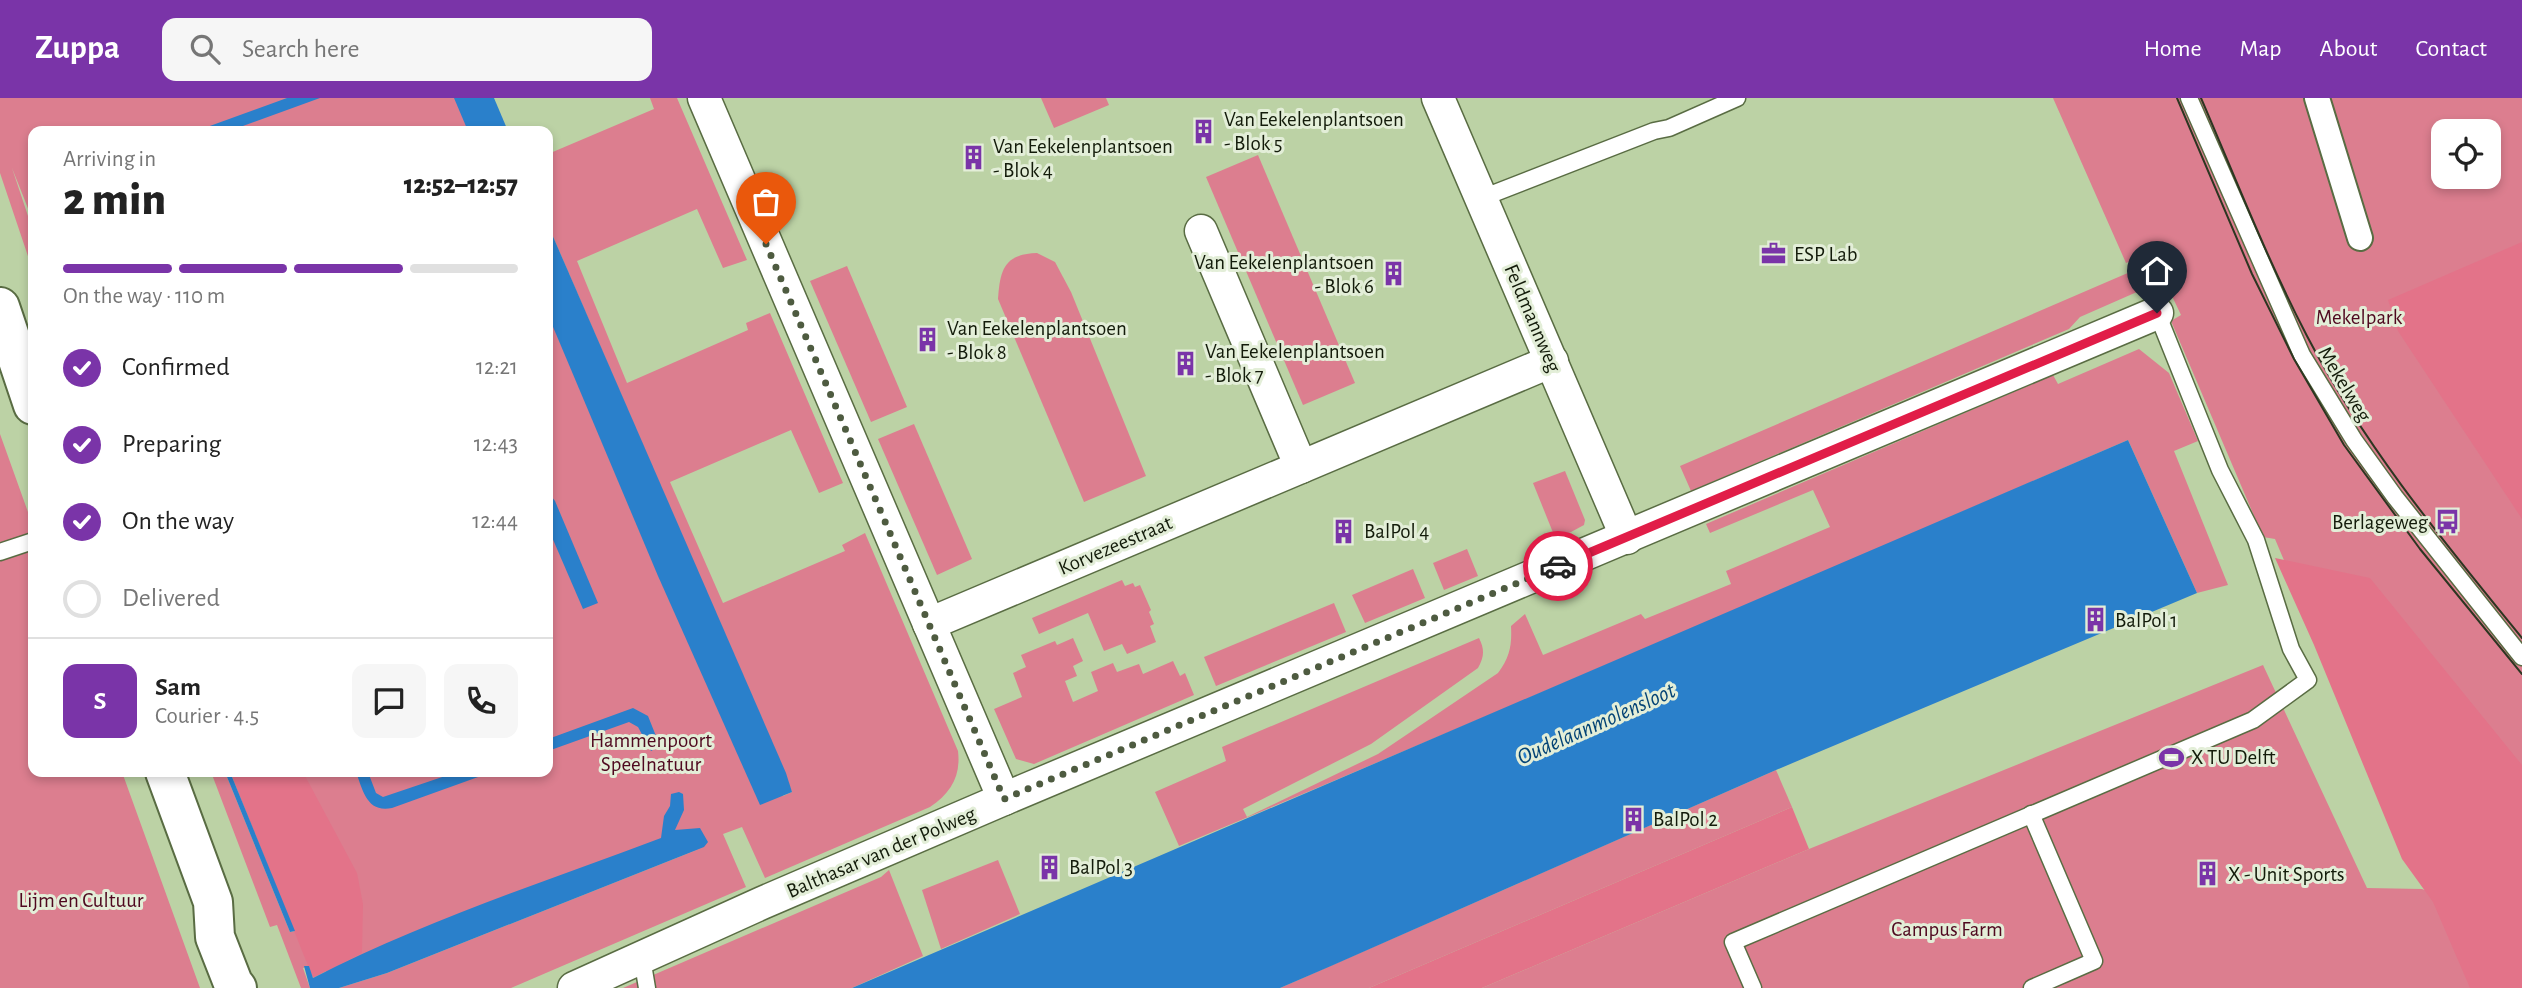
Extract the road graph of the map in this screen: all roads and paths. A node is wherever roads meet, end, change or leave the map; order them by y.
1 (704, 98) edge
2 (1438, 98) edge
3 (1737, 98) edge
4 (2189, 98) edge
5 (2317, 98) edge
6 (1482, 198) junction
7 (1201, 231) dead end
8 (2360, 238) dead end
9 (0, 307) edge
10 (2157, 313) joint
11 (1552, 361) junction
12 (28, 390) edge
13 (1301, 467) junction
14 (1627, 538) junction
15 (28, 543) edge
16 (0, 552) edge
17 (929, 624) junction
18 (2522, 657) edge
19 (167, 777) edge
20 (1004, 799) junction
21 (2031, 814) junction
22 (213, 902) junction
23 (644, 973) edge
24 (237, 988) edge
25 (256, 988) edge
26 (574, 988) edge
27 (1753, 988) edge
28 (2032, 988) edge

1 - 17 street
2 - 6 street, Feldmannweg
3 - 6 lane
4 - 18 lane, Mekelweg
5 - 8 street
6 - 11 street, Feldmannweg
7 - 13 street
9 - 12 street
10 - 14 street, Balthasar van der Polweg
10 - 21 lane
11 - 13 street, Korvezeestraat
11 - 14 street, Feldmannweg
13 - 17 street, Korvezeestraat
14 - 20 street, Balthasar van der Polweg
15 - 16 lane
17 - 20 street
19 - 22 street
20 - 23 street, Balthasar van der Polweg
21 - 27 lane
21 - 28 lane
22 - 24 street
22 - 25 street
23 - 26 street, Balthasar van der Polweg

